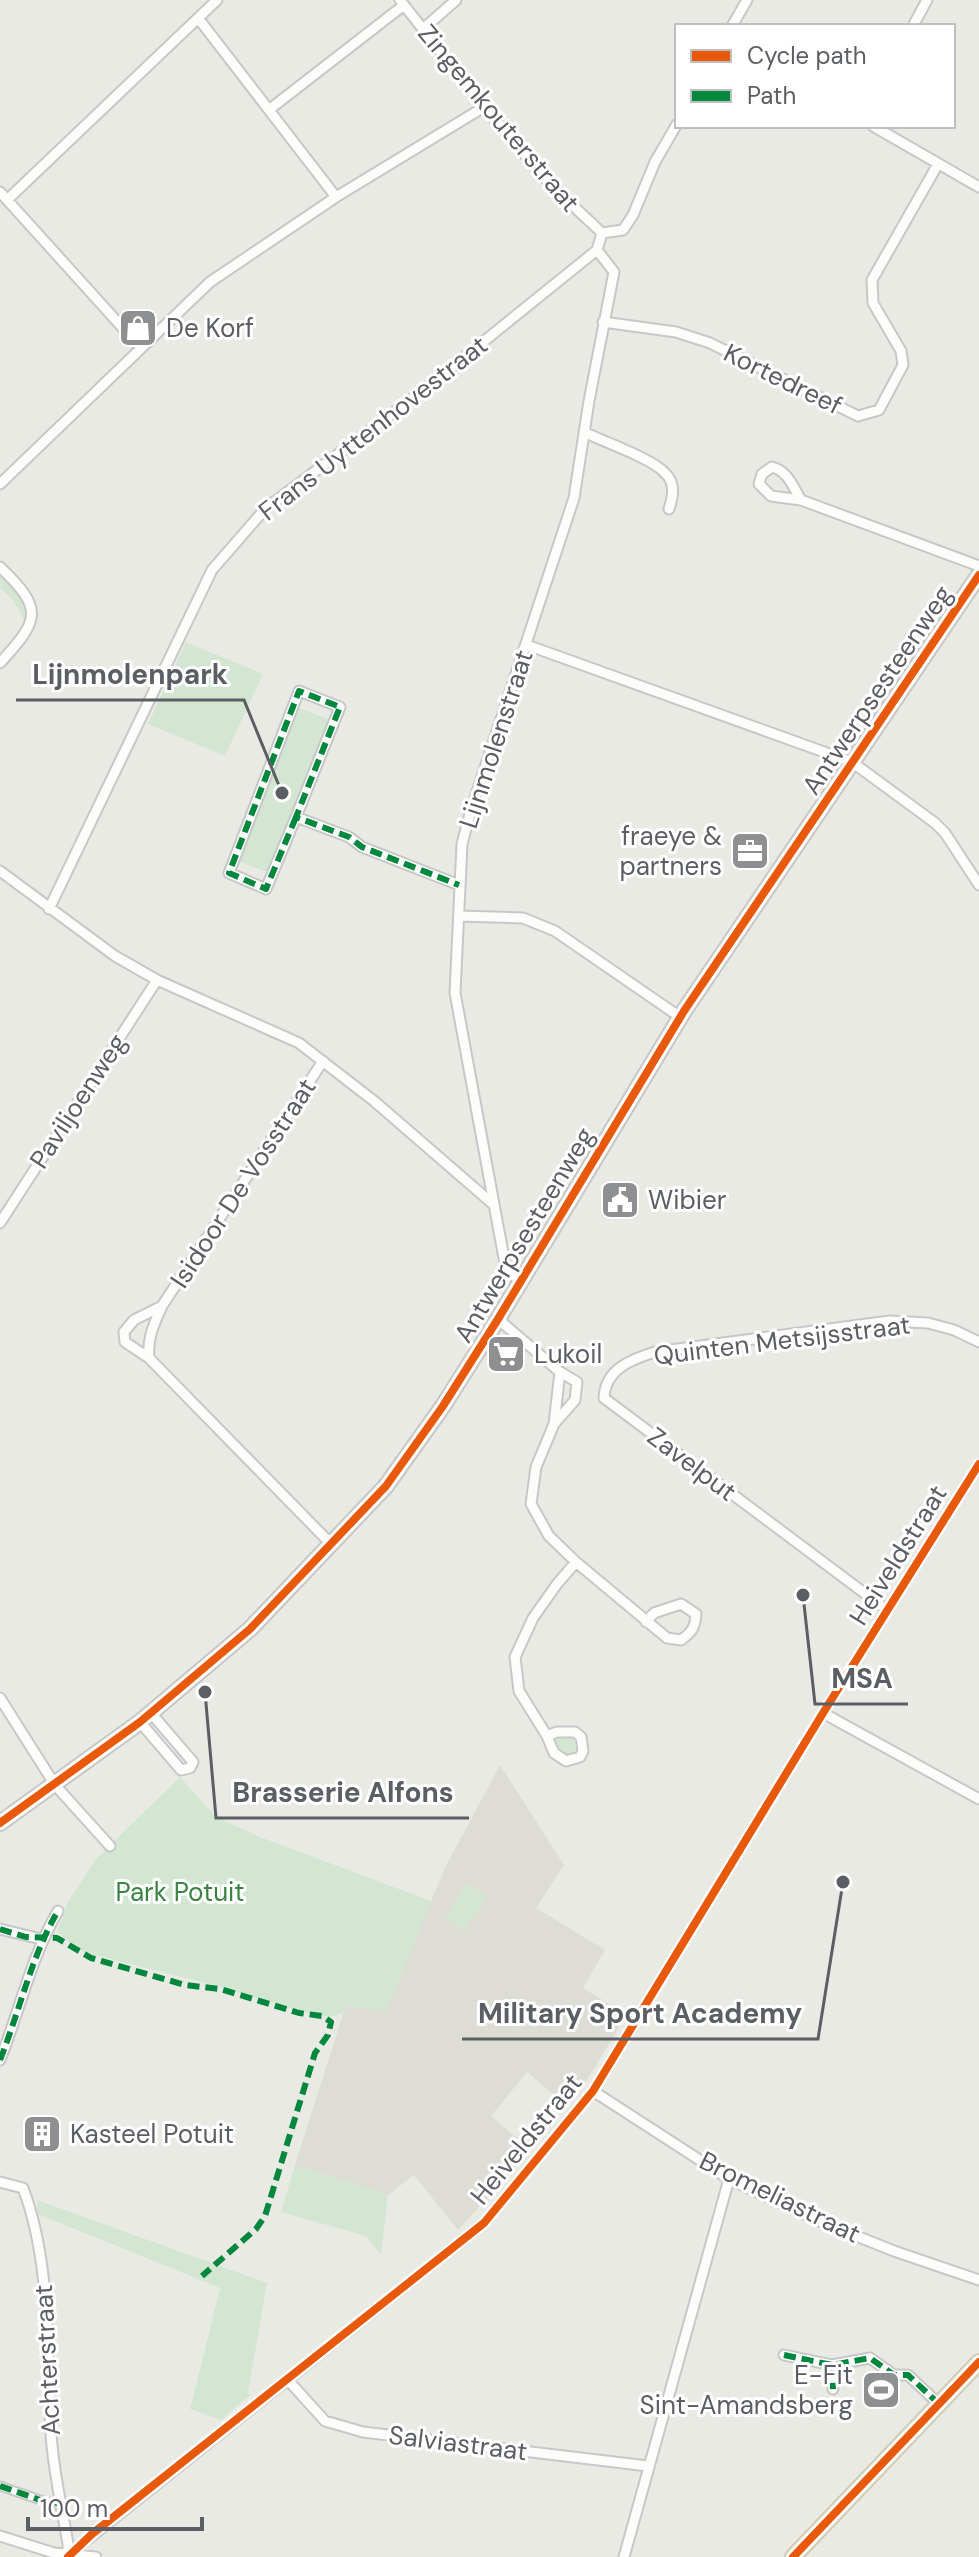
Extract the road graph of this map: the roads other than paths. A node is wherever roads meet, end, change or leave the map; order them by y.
1 (217, 0) edge
2 (456, 0) edge
3 (747, 0) edge
4 (927, 0) edge
5 (402, 3) edge
6 (198, 18) junction
7 (733, 24) edge
8 (914, 24) edge
9 (423, 29) junction
10 (484, 107) junction
11 (270, 109) junction
12 (675, 127) edge
13 (876, 128) edge
14 (938, 164) junction
15 (979, 187) edge
16 (4, 196) edge
17 (336, 197) junction
18 (602, 233) junction
19 (597, 250) junction
20 (603, 322) junction
21 (140, 347) junction
22 (584, 432) junction
23 (0, 484) edge
24 (801, 500) junction
25 (669, 509) dead end
26 (979, 566) edge
27 (0, 567) edge
28 (979, 575) edge
29 (527, 645) junction
30 (0, 663) edge
31 (852, 762) junction
32 (296, 817) junction
33 (0, 871) edge
34 (459, 885) junction
35 (979, 885) edge
36 (49, 909) junction
37 (459, 916) junction
38 (157, 980) junction
39 (680, 1017) junction
40 (323, 1061) junction
41 (493, 1204) junction
42 (0, 1223) edge
43 (520, 1281) junction
44 (162, 1306) junction
45 (498, 1319) junction
46 (979, 1342) edge
47 (149, 1358) junction
48 (560, 1372) junction
49 (604, 1398) joint
50 (554, 1424) junction
51 (979, 1464) edge
52 (332, 1545) junction
53 (576, 1562) junction
54 (887, 1610) junction
55 (646, 1622) junction
56 (0, 1698) edge
57 (823, 1713) junction
58 (146, 1717) junction
59 (547, 1736) dead end
60 (55, 1785) junction
61 (979, 1799) edge
62 (0, 1823) edge
63 (110, 1846) dead end
64 (58, 1911) dead end
65 (2, 1929) edge
66 (41, 1939) junction
67 (0, 2060) edge
68 (593, 2091) junction
69 (729, 2179) junction
70 (0, 2182) edge
71 (979, 2280) edge
72 (784, 2355) dead end
73 (979, 2362) edge
74 (832, 2365) junction
75 (287, 2379) junction
76 (833, 2389) dead end
77 (939, 2404) junction
78 (648, 2466) junction
79 (0, 2486) edge
80 (60, 2503) junction
81 (0, 2536) edge
82 (68, 2556) edge
83 (96, 2557) edge
84 (624, 2557) edge
85 (793, 2557) edge

1 - 6 street
2 - 9 street
3 - 7 street
4 - 8 street
5 - 9 street, Zingemkouterstraat
5 - 11 street
6 - 11 street
6 - 16 street
9 - 10 street, Zingemkouterstraat
10 - 17 street
10 - 18 street, Zingemkouterstraat
11 - 17 street
12 - 18 street
13 - 14 street
14 - 15 street
14 - 20 street, Kortedreef
16 - 21 street
17 - 21 street
18 - 19 street
19 - 20 street, Lijnmolenstraat
19 - 36 street, Frans Uyttenhovestraat
20 - 22 street, Lijnmolenstraat
21 - 23 street
22 - 25 street
22 - 29 street, Lijnmolenstraat
24 - 24 street
24 - 26 street
27 - 30 street
28 - 31 main road, Antwerpsesteenweg
29 - 31 street
29 - 34 street, Lijnmolenstraat
31 - 35 street
31 - 39 main road, Antwerpsesteenweg
32 - 32 street
32 - 34 street
33 - 36 street
34 - 37 street, Lijnmolenstraat
36 - 38 street
37 - 39 street
37 - 41 street, Lijnmolenstraat
38 - 40 street
38 - 42 street, Paviljoenweg
39 - 43 main road, Antwerpsesteenweg
40 - 41 street
40 - 44 street, Isidoor De Vosstraat
41 - 43 street, Lijnmolenstraat
43 - 45 main road, Antwerpsesteenweg
44 - 47 street, Isidoor De Vosstraat
44 - 47 street, Isidoor De Vosstraat
45 - 48 street
45 - 52 main road, Antwerpsesteenweg
46 - 49 street, Quinten Metsijsstraat
47 - 52 street, Isidoor De Vosstraat
48 - 50 street
48 - 50 street
49 - 54 street, Zavelput
50 - 53 street
51 - 54 street, Heiveldstraat
52 - 58 main road, Antwerpsesteenweg
53 - 55 street
53 - 59 street
54 - 57 street, Heiveldstraat
55 - 55 street
56 - 60 street
57 - 61 street
57 - 68 street, Heiveldstraat
58 - 58 street
58 - 60 main road, Antwerpsesteenweg
60 - 62 main road, Antwerpsesteenweg
60 - 63 street
64 - 66 street
65 - 66 street
66 - 67 street
68 - 69 street, Bromeliastraat
68 - 75 street, Heiveldstraat
69 - 71 street, Bromeliastraat
69 - 78 street
70 - 80 street, Achterstraat
72 - 74 street
73 - 77 main road
74 - 76 street
74 - 77 street
75 - 78 street, Salviastraat
75 - 82 street, Heiveldstraat
77 - 85 main road
78 - 84 street
79 - 80 street
80 - 82 street, Achterstraat
81 - 82 street
82 - 83 street

